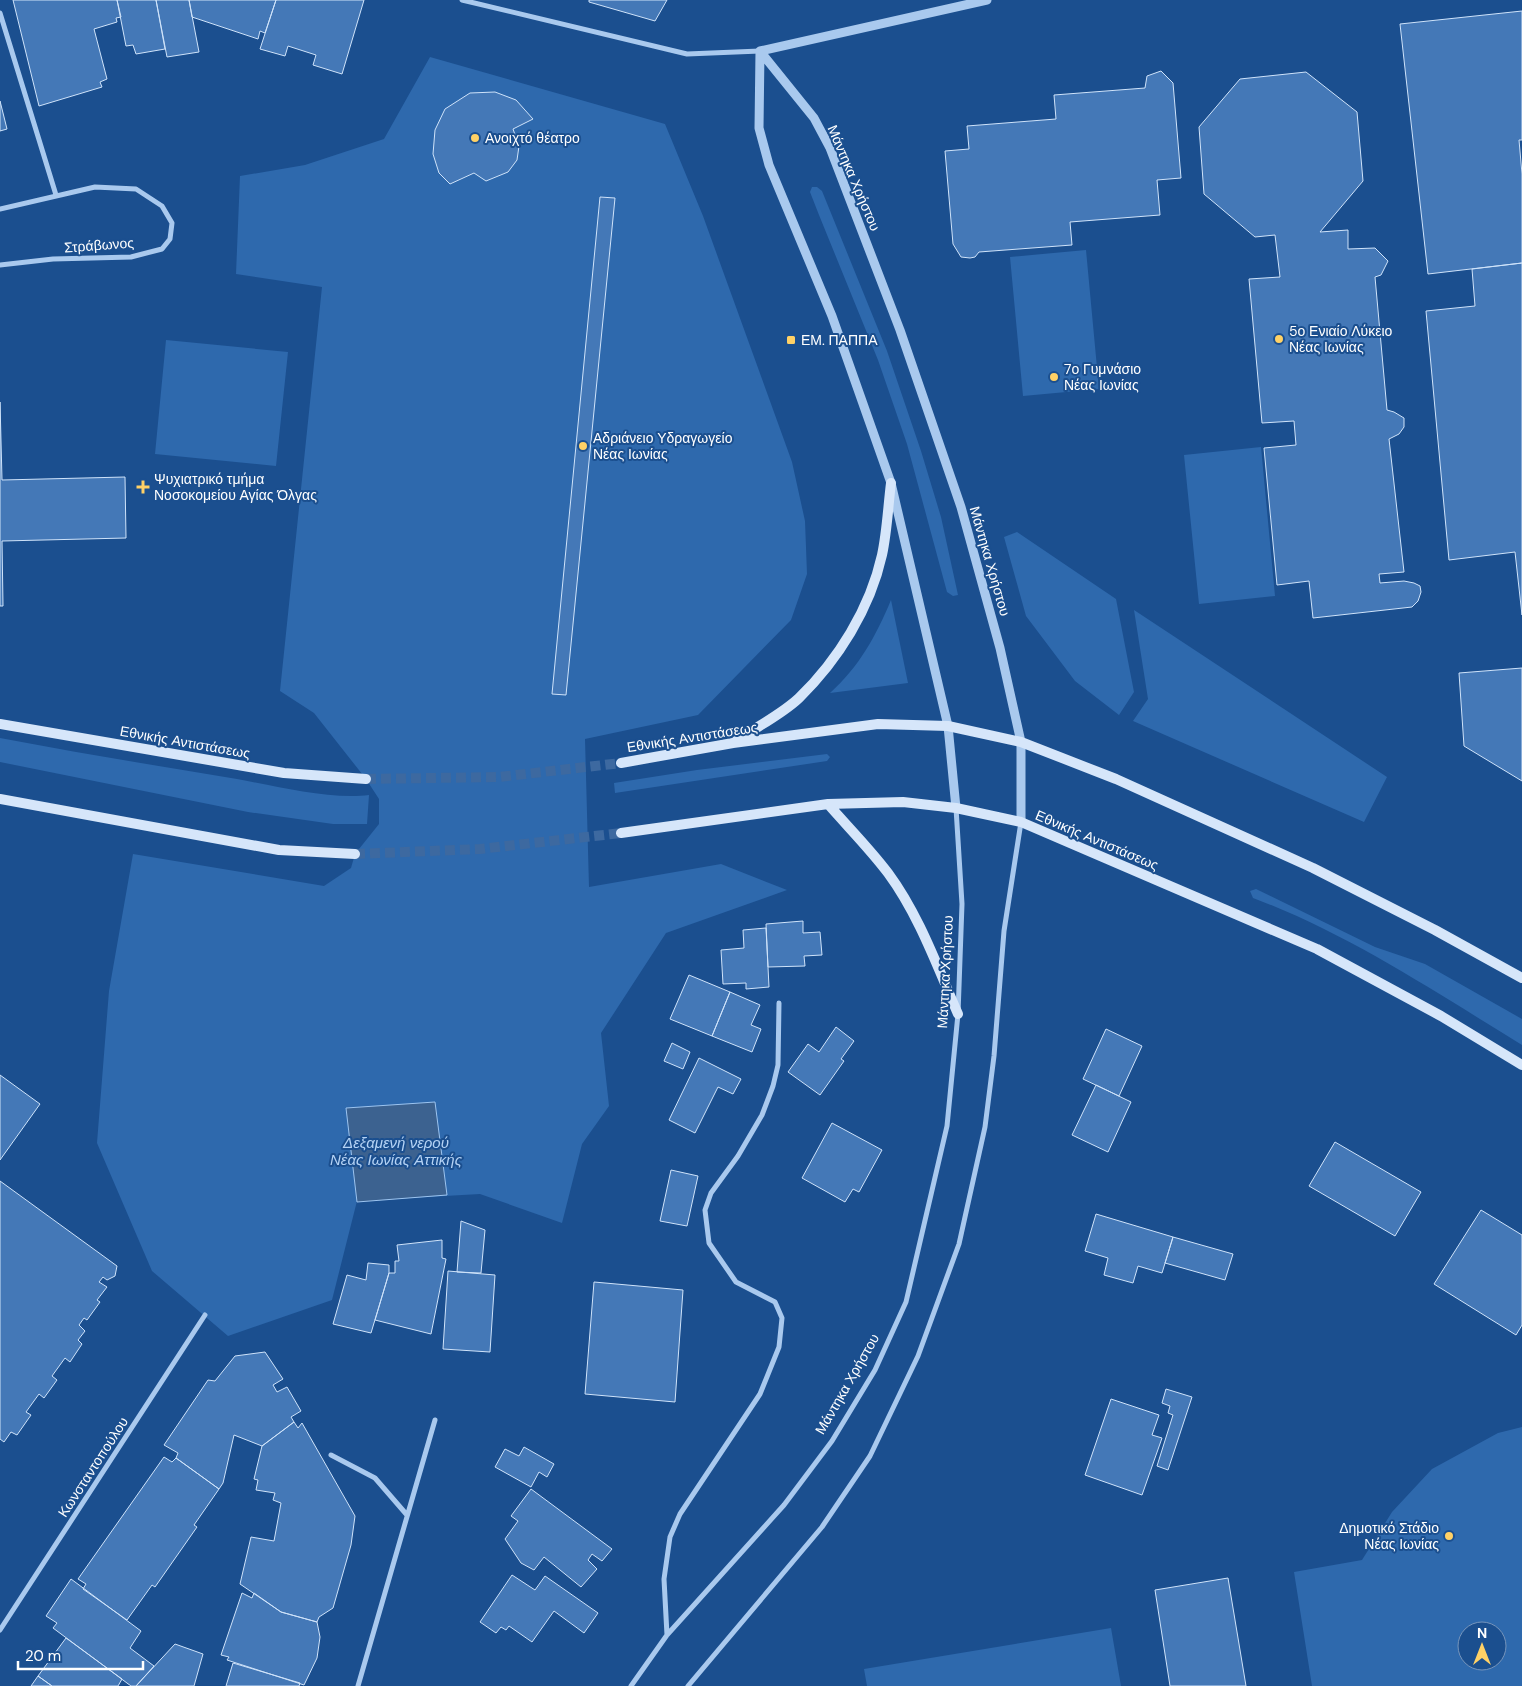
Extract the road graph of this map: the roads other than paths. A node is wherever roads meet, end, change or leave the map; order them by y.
1 (462, 0) edge
2 (987, 0) edge
3 (0, 13) edge
4 (760, 51) junction
5 (56, 195) junction
6 (0, 209) edge
7 (0, 266) edge
8 (891, 483) junction
9 (0, 724) edge
10 (948, 726) junction
11 (1021, 742) junction
12 (733, 743) junction
13 (621, 763) tunnel mouth
14 (366, 779) tunnel mouth
15 (0, 799) edge
16 (828, 804) junction
17 (956, 808) junction
18 (1021, 822) junction
19 (622, 833) tunnel mouth
20 (355, 854) tunnel mouth
21 (1522, 978) edge
22 (779, 1003) dead end
23 (958, 1014) junction
24 (1522, 1065) edge
25 (205, 1315) dead end
26 (435, 1420) dead end
27 (331, 1455) dead end
28 (407, 1515) junction
29 (0, 1630) edge
30 (668, 1635) junction
31 (358, 1686) edge
32 (631, 1686) edge
33 (688, 1686) edge

1 - 4 street
2 - 4 street
3 - 5 street
4 - 8 street, Μάντηκα Χρήστου
4 - 11 street, Μάντηκα Χρήστου
5 - 6 street, Στράβωνος
5 - 7 street, Στράβωνος
8 - 10 street, Μάντηκα Χρήστου
8 - 12 main road
9 - 14 main road, Εθνικής Αντιστάσεως
10 - 11 main road, Εθνικής Αντιστάσεως
10 - 12 main road, Εθνικής Αντιστάσεως
10 - 17 street, Μάντηκα Χρήστου
11 - 18 street, Μάντηκα Χρήστου
11 - 21 main road, Εθνικής Αντιστάσεως
12 - 13 main road, Εθνικής Αντιστάσεως
15 - 20 main road
16 - 17 main road, Εθνικής Αντιστάσεως
16 - 19 main road, Εθνικής Αντιστάσεως
16 - 23 main road
17 - 18 main road, Εθνικής Αντιστάσεως
17 - 23 street, Μάντηκα Χρήστου
18 - 24 main road, Εθνικής Αντιστάσεως
18 - 33 street, Μάντηκα Χρήστου
22 - 30 street
23 - 30 street, Μάντηκα Χρήστου
25 - 29 street, Κωνσταντοπούλου
26 - 28 street
27 - 28 street
28 - 31 street
30 - 32 street, Μάντηκα Χρήστου

